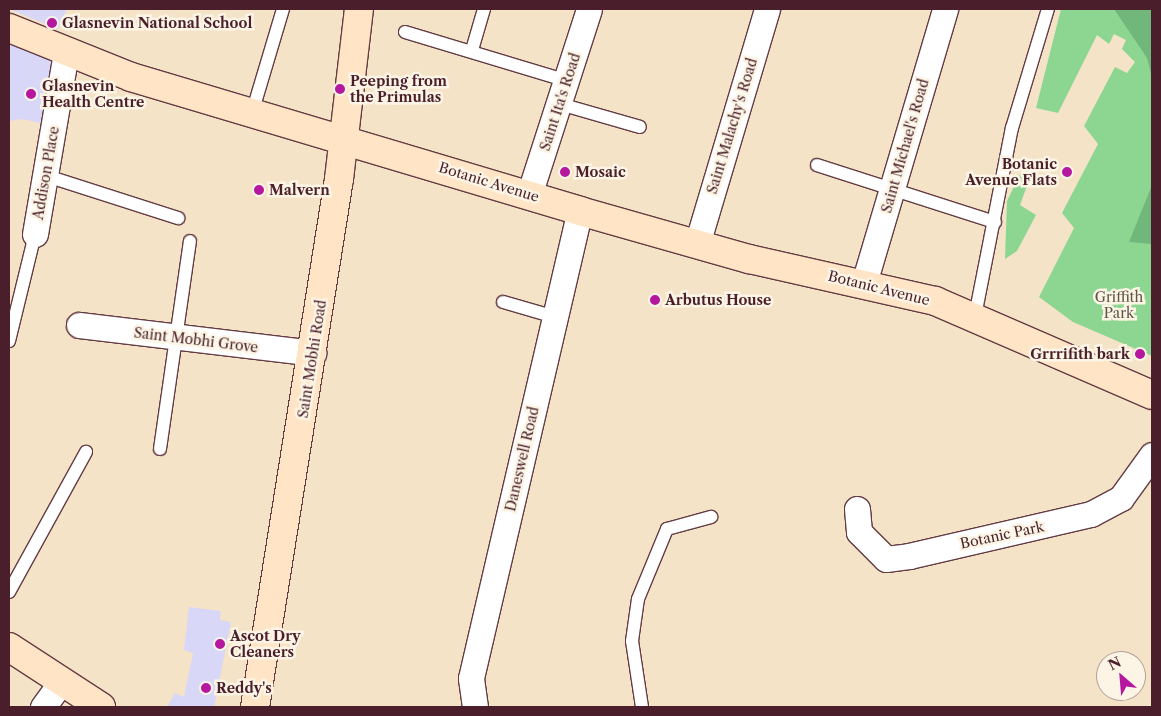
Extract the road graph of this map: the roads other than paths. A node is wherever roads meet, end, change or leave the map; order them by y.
1 (283, 9) edge
2 (359, 9) edge
3 (484, 9) edge
4 (589, 9) edge
5 (767, 9) edge
6 (946, 9) edge
7 (1048, 9) edge
8 (9, 28) edge
9 (405, 32) dead end
10 (472, 50) junction
11 (66, 52) junction
12 (564, 93) junction
13 (252, 113) junction
14 (640, 127) dead end
15 (344, 138) junction
16 (817, 165) dead end
17 (47, 176) junction
18 (892, 188) junction
19 (529, 195) junction
20 (580, 211) junction
21 (178, 218) dead end
22 (995, 222) junction
23 (35, 234) joint
24 (190, 241) dead end
25 (697, 244) junction
26 (864, 283) junction
27 (503, 302) dead end
28 (975, 316) junction
29 (555, 317) junction
30 (80, 324) dead end
31 (178, 338) junction
32 (9, 342) edge
33 (313, 353) junction
34 (1152, 395) edge
35 (160, 449) dead end
36 (86, 452) dead end
37 (1152, 454) edge
38 (857, 509) dead end
39 (711, 517) dead end
40 (9, 592) edge
41 (9, 647) edge
42 (62, 681) junction
43 (44, 707) edge
44 (101, 707) edge
45 (255, 707) edge
46 (475, 707) edge
47 (642, 707) edge

1 - 13 lane
2 - 15 street, Saint Mobhi Road
3 - 10 lane
4 - 12 street, Saint Ita's Road
5 - 25 street, Saint Malachy's Road
6 - 18 street, Saint Michael's Road
7 - 22 lane
8 - 11 street, Botanic Avenue
9 - 10 lane
10 - 12 lane
11 - 13 street, Botanic Avenue
11 - 17 street, Addison Place
12 - 14 lane
12 - 19 street, Saint Ita's Road
13 - 15 street, Botanic Avenue
15 - 19 street, Botanic Avenue
15 - 33 street, Saint Mobhi Road
16 - 18 lane
17 - 21 lane
17 - 23 street, Addison Place
18 - 22 lane
18 - 26 street, Saint Michael's Road
19 - 20 street, Botanic Avenue
20 - 25 street, Botanic Avenue
20 - 29 street, Daneswell Road
22 - 28 lane
23 - 32 lane
24 - 31 lane
25 - 26 street, Botanic Avenue
26 - 28 street, Botanic Avenue
27 - 29 lane
28 - 34 street, Botanic Avenue
29 - 46 street, Daneswell Road
30 - 31 street, Saint Mobhi Grove
31 - 33 street, Saint Mobhi Grove
31 - 35 lane
33 - 45 street, Saint Mobhi Road
36 - 40 lane
37 - 38 street, Botanic Park
39 - 47 lane
41 - 42 street
42 - 43 street
42 - 44 street

